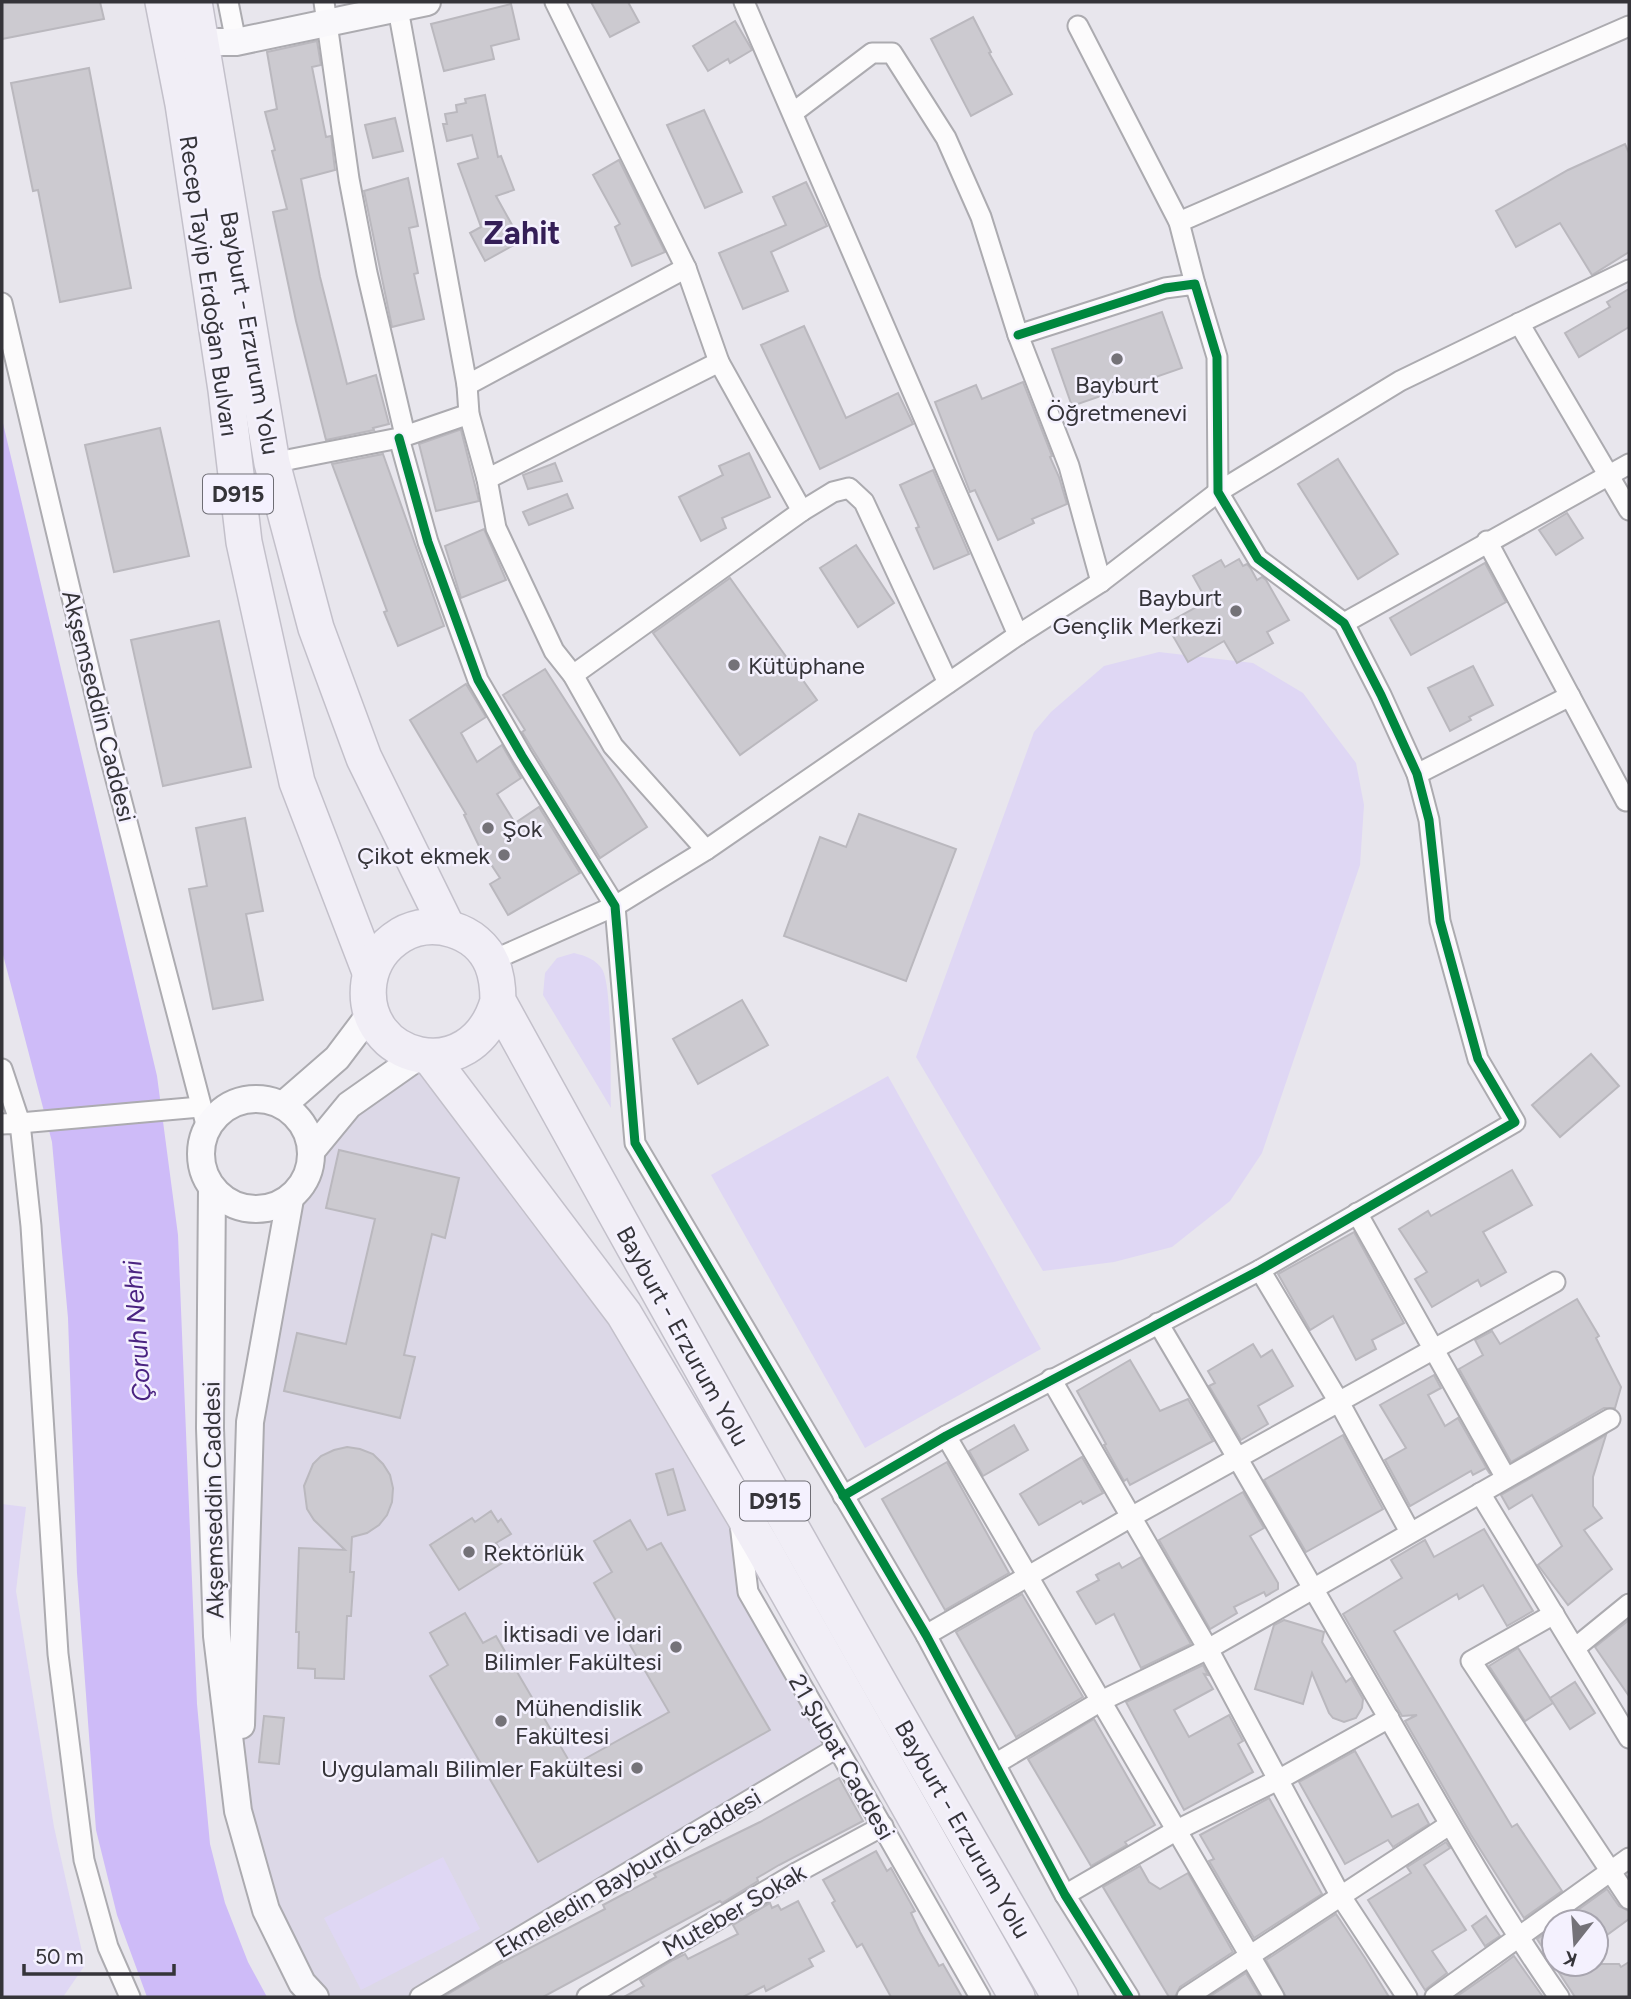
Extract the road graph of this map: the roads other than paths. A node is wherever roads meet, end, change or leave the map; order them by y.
1 (163, 2) edge
2 (194, 2) edge
3 (228, 2) edge
4 (427, 2) edge
5 (555, 2) edge
6 (744, 2) edge
7 (398, 9) junction
8 (326, 13) edge
9 (1078, 26) dead end
10 (1629, 26) edge
11 (201, 41) junction
12 (236, 42) junction
13 (794, 112) junction
14 (1179, 222) junction
15 (686, 268) junction
16 (1629, 270) edge
17 (1195, 284) junction
18 (2, 303) edge
19 (1519, 323) junction
20 (1018, 335) junction
21 (719, 362) junction
22 (467, 385) junction
23 (469, 414) junction
24 (402, 437) junction
25 (272, 463) junction
26 (1629, 464) edge
27 (1609, 474) junction
28 (487, 479) junction
29 (1218, 492) junction
30 (1629, 510) edge
31 (802, 511) junction
32 (1487, 541) junction
33 (1101, 582) junction
34 (1344, 623) junction
35 (1018, 635) junction
36 (573, 676) junction
37 (948, 683) junction
38 (1570, 696) junction
39 (1417, 774) junction
40 (1626, 801) dead end
41 (706, 850) junction
42 (615, 906) junction
43 (447, 928) junction
44 (491, 961) junction
45 (370, 972) junction
46 (498, 1000) junction
47 (371, 1013) junction
48 (425, 1056) junction
49 (2, 1069) edge
50 (283, 1105) junction
51 (203, 1117) junction
52 (20, 1123) edge
53 (312, 1150) junction
54 (212, 1188) junction
55 (290, 1199) junction
56 (1357, 1213) junction
57 (1260, 1270) junction
58 (1555, 1282) dead end
59 (1158, 1324) junction
60 (1433, 1350) junction
61 (1051, 1379) junction
62 (1339, 1402) junction
63 (1610, 1419) dead end
64 (946, 1436) junction
65 (1239, 1459) junction
66 (1507, 1478) junction
67 (1480, 1493) junction
68 (843, 1496) junction
69 (738, 1506) junction
70 (1131, 1517) junction
71 (1410, 1532) junction
72 (1027, 1577) junction
73 (1311, 1588) junction
74 (1629, 1604) edge
75 (1554, 1614) junction
76 (926, 1635) junction
77 (1575, 1648) junction
78 (1208, 1650) junction
79 (1101, 1701) junction
80 (1389, 1718) junction
81 (1627, 1729) edge
82 (835, 1749) junction
83 (995, 1764) junction
84 (1278, 1780) junction
85 (238, 1811) junction
86 (1449, 1825) junction
87 (883, 1826) junction
88 (1177, 1830) junction
89 (1629, 1858) edge
90 (1612, 1871) junction
91 (1065, 1895) junction
92 (1340, 1895) junction
93 (1629, 1899) edge
94 (1517, 1938) junction
95 (1250, 1956) junction
96 (1439, 1996) edge
97 (130, 1997) edge
98 (315, 1997) edge
99 (420, 1997) edge
100 (587, 1997) edge
101 (980, 1997) edge
102 (1017, 1997) edge
103 (1060, 1997) edge
104 (1129, 1997) edge
105 (1187, 1997) edge
106 (1274, 1997) edge
107 (1407, 1997) edge
108 (1559, 1997) edge

1 - 45 highway, Recep Tayip Erdoğan Bulvarı / D915
2 - 11 highway, Bayburt - Erzurum Yolu / D915
3 - 12 street
4 - 7 street
5 - 15 street
6 - 13 street
7 - 8 street
7 - 22 street
8 - 12 street
8 - 24 street
9 - 14 street
10 - 14 street
11 - 12 street
11 - 25 highway, Bayburt - Erzurum Yolu / D915
13 - 20 street
13 - 35 street
14 - 17 street
15 - 21 street
15 - 22 street
16 - 19 street
17 - 20 street
17 - 29 street
18 - 51 street, Akşemseddin Caddesi
19 - 27 street
19 - 29 street
20 - 33 street
21 - 28 street
21 - 31 street
22 - 23 street
23 - 24 street
23 - 28 street
24 - 25 street
24 - 42 street
25 - 43 highway, Bayburt - Erzurum Yolu / D915
26 - 27 street
27 - 30 street
27 - 32 street
28 - 36 street
29 - 33 street
29 - 34 street
31 - 36 street
31 - 37 street
32 - 34 street
32 - 38 street
33 - 35 street
34 - 39 street
35 - 37 street
36 - 41 street
37 - 41 street
38 - 39 street
38 - 40 street
39 - 56 street
41 - 42 street
42 - 44 street
42 - 68 street
43 - 44 highway
43 - 45 highway
44 - 46 highway, Bayburt - Erzurum Yolu
45 - 47 highway
46 - 48 highway
46 - 103 highway, Bayburt - Erzurum Yolu / D915
47 - 48 highway, Bayburt - Erzurum Yolu
47 - 50 street
48 - 53 street, Akşemseddin Caddesi
48 - 69 highway, Bayburt - Erzurum Yolu / D915
49 - 52 street
50 - 51 street
50 - 53 street
51 - 52 street
51 - 54 street, Akşemseddin Caddesi
52 - 97 street
53 - 55 street, Akşemseddin Caddesi
54 - 55 street
54 - 85 street, Akşemseddin Caddesi
55 - 85 street, Akşemseddin Caddesi
56 - 57 street
56 - 60 street
57 - 59 street
57 - 62 street
58 - 60 street
59 - 61 street
59 - 65 street
60 - 62 street
60 - 66 street
61 - 64 street
61 - 70 street
62 - 65 street
62 - 71 street
63 - 66 street
64 - 68 street
64 - 72 street
65 - 70 street
65 - 73 street
66 - 67 street
67 - 71 street
67 - 75 street
68 - 76 street
69 - 82 street, 21 Şubat Caddesi
69 - 102 highway, Bayburt - Erzurum Yolu / D915
70 - 72 street
70 - 78 street
71 - 73 street
72 - 76 street
72 - 79 street
73 - 78 street
73 - 80 street
74 - 77 street
75 - 77 street
75 - 90 street
76 - 83 street
77 - 81 street
78 - 79 street
78 - 84 street
79 - 83 street
79 - 88 street
80 - 84 street
80 - 86 street
82 - 87 street, 21 Şubat Caddesi
82 - 99 street, Ekmeledin Bayburdi Caddesi
83 - 91 street
84 - 88 street
84 - 92 street
85 - 98 street, Akşemseddin Caddesi
86 - 92 street
86 - 94 street
87 - 100 street, Muteber Sokak
87 - 101 street, 21 Şubat Caddesi
88 - 91 street
88 - 95 street
89 - 90 street
90 - 93 street
90 - 94 street
91 - 104 street
92 - 95 street
92 - 107 street
94 - 96 street
94 - 108 street
95 - 105 street
95 - 106 street

